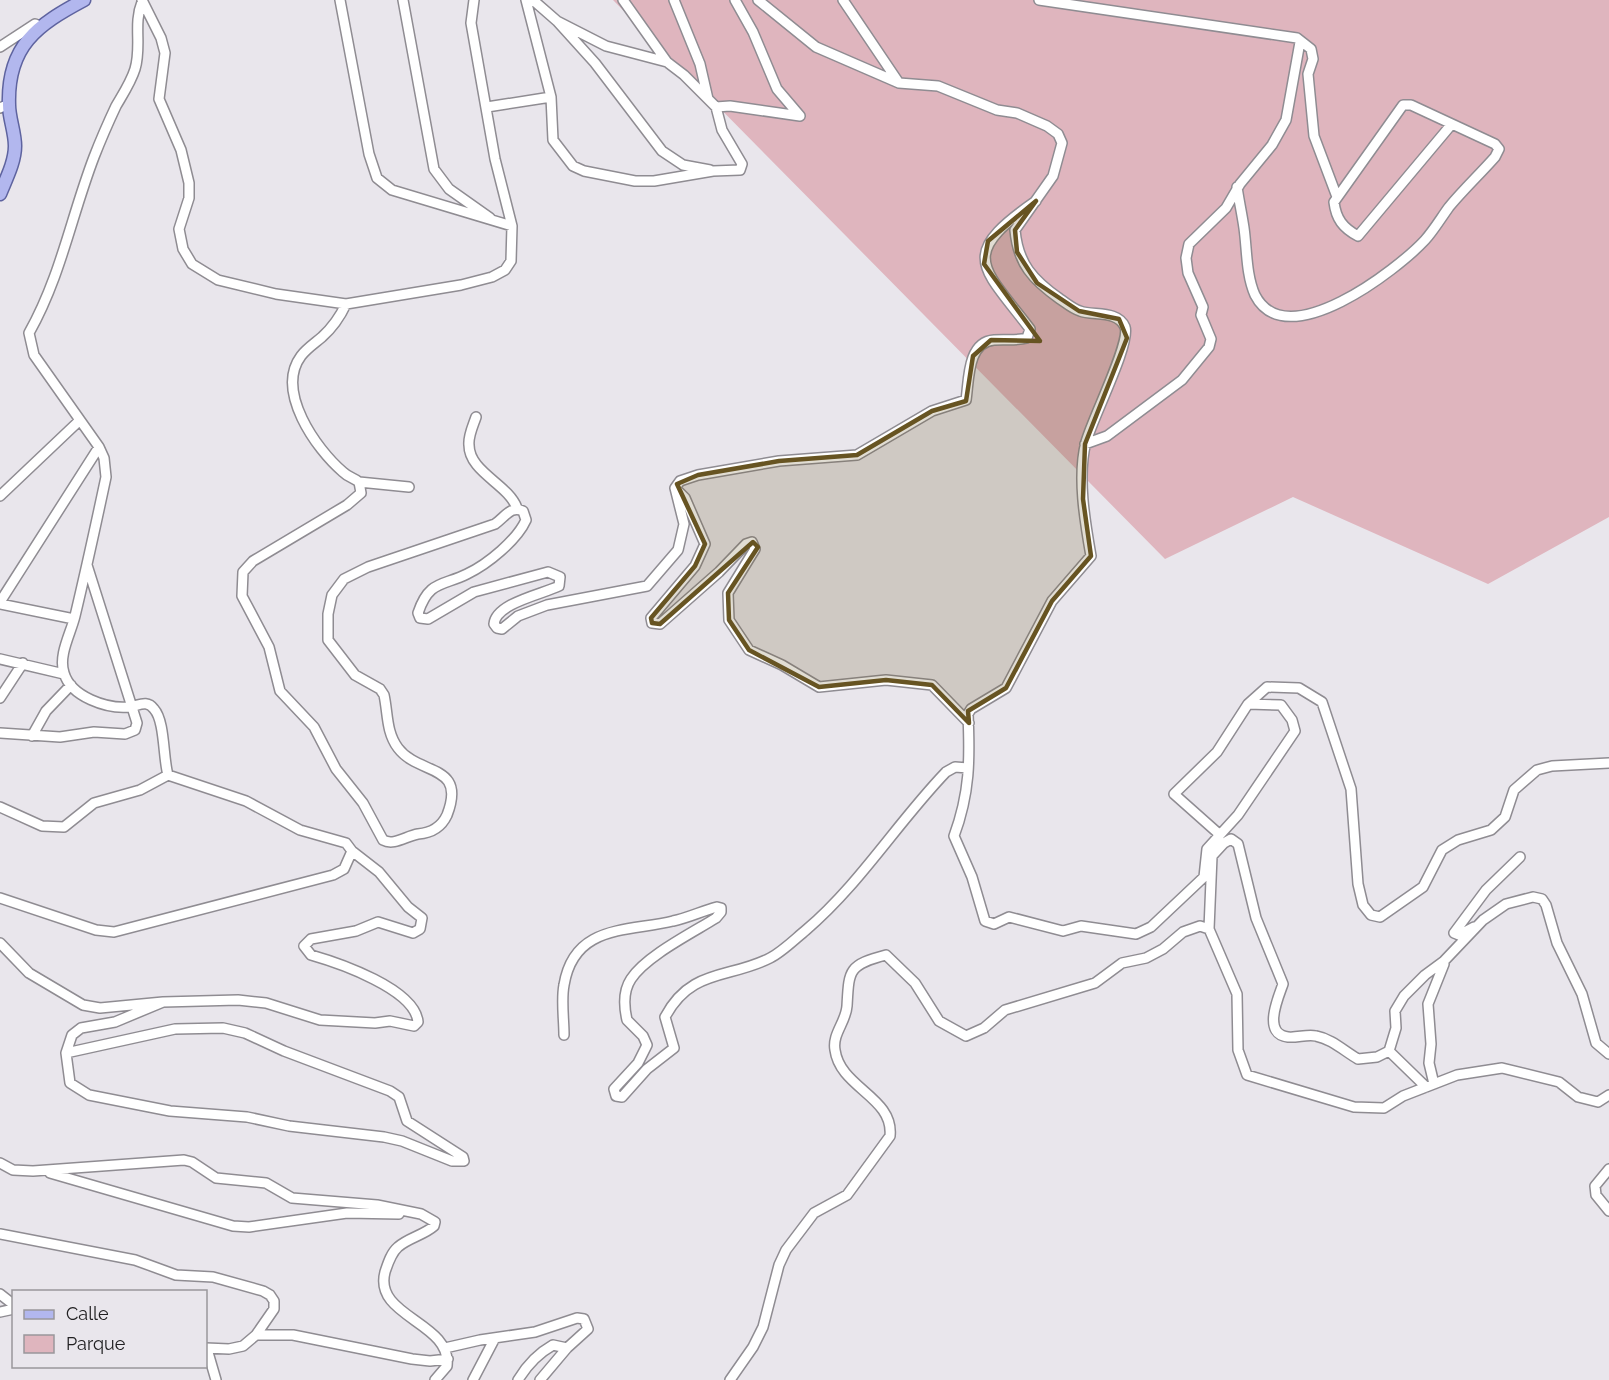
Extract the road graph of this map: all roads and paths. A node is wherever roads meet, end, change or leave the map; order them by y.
1 (84, 0) edge
2 (340, 0) edge
3 (403, 0) edge
4 (474, 0) edge
5 (526, 0) edge
6 (533, 0) edge
7 (623, 0) edge
8 (674, 0) edge
9 (735, 0) edge
10 (758, 0) edge
11 (843, 0) edge
12 (1039, 0) edge
13 (142, 1) edge
14 (557, 21) junction
15 (40, 26) junction
16 (1300, 42) junction
17 (0, 47) edge
18 (667, 62) junction
19 (899, 83) junction
20 (551, 97) junction
21 (708, 99) junction
22 (2, 106) edge
23 (487, 107) junction
24 (716, 107) junction
25 (1450, 125) junction
26 (713, 171) junction
27 (1237, 187) junction
28 (0, 194) edge
29 (1337, 197) junction
30 (1036, 201) junction
31 (495, 221) junction
32 (512, 226) junction
33 (346, 304) junction
34 (476, 417) dead end
35 (79, 421) junction
36 (1085, 444) junction
37 (99, 447) junction
38 (359, 482) junction
39 (409, 487) dead end
40 (675, 488) junction
41 (0, 496) edge
42 (517, 508) junction
43 (87, 564) junction
44 (0, 603) edge
45 (74, 619) junction
46 (0, 659) edge
47 (22, 663) junction
48 (64, 674) junction
49 (71, 685) junction
50 (0, 698) edge
51 (1248, 704) junction
52 (130, 707) junction
53 (969, 723) junction
54 (0, 733) edge
55 (32, 736) junction
56 (1609, 763) edge
57 (968, 768) junction
58 (168, 775) junction
59 (0, 807) edge
60 (1219, 834) junction
61 (352, 851) junction
62 (1520, 857) dead end
63 (1208, 877) junction
64 (0, 898) edge
65 (1483, 921) junction
66 (1209, 929) junction
67 (0, 943) edge
68 (1444, 961) junction
69 (163, 1002) junction
70 (564, 1035) dead end
71 (1389, 1051) junction
72 (66, 1053) junction
73 (1609, 1054) edge
74 (1430, 1086) junction
75 (1609, 1095) edge
76 (0, 1163) edge
77 (1609, 1169) edge
78 (33, 1171) junction
79 (1609, 1211) edge
80 (421, 1214) junction
81 (0, 1234) edge
82 (0, 1294) edge
83 (12, 1305) edge
84 (256, 1335) junction
85 (495, 1338) junction
86 (445, 1348) junction
87 (567, 1348) junction
88 (207, 1349) edge
89 (207, 1352) edge
90 (448, 1359) junction
91 (216, 1380) edge
92 (435, 1380) edge
93 (473, 1380) edge
94 (518, 1380) edge
95 (540, 1380) edge
96 (730, 1380) edge

1 - 15 main road
2 - 31 street
3 - 31 street
4 - 23 street
5 - 20 street
6 - 14 street
7 - 18 street
8 - 21 street
9 - 24 street
10 - 19 street
11 - 19 street
12 - 16 street
13 - 33 street
13 - 35 street
14 - 18 street
14 - 26 street
15 - 17 street
15 - 22 main road
16 - 27 street
16 - 29 street
18 - 21 street
19 - 30 street
20 - 23 street
20 - 26 street
21 - 24 street
22 - 28 main road
23 - 32 street
24 - 26 street
25 - 27 street
25 - 29 street
25 - 29 street
27 - 36 street
30 - 36 street
30 - 40 street
31 - 32 street
32 - 33 street
33 - 38 street
34 - 42 street
35 - 37 street
35 - 41 street
36 - 53 street
37 - 43 street
37 - 44 street
38 - 39 street
38 - 42 street
40 - 42 street
40 - 53 street
43 - 45 street
43 - 52 street
44 - 45 street
45 - 48 street
46 - 47 street
47 - 48 street
47 - 50 street
48 - 49 street
49 - 52 street
49 - 55 street
51 - 56 street
51 - 60 street
51 - 60 street
52 - 55 street
52 - 58 street
53 - 57 street
54 - 55 street
57 - 63 street
57 - 70 street
58 - 59 street
58 - 61 street
60 - 63 street
61 - 64 street
61 - 69 street
62 - 65 street
63 - 66 street
63 - 71 street
65 - 68 street
65 - 73 street
66 - 74 street
66 - 96 street
67 - 69 street
68 - 71 street
68 - 74 street
69 - 72 street
71 - 74 street
72 - 72 street
74 - 75 street
76 - 78 street
77 - 79 street
78 - 80 street
78 - 80 street
80 - 86 street
81 - 84 street
82 - 83 street
84 - 88 street
84 - 90 street
85 - 86 street
85 - 87 street
85 - 93 street
86 - 90 street
87 - 94 street
87 - 95 street
89 - 91 street
90 - 92 street

